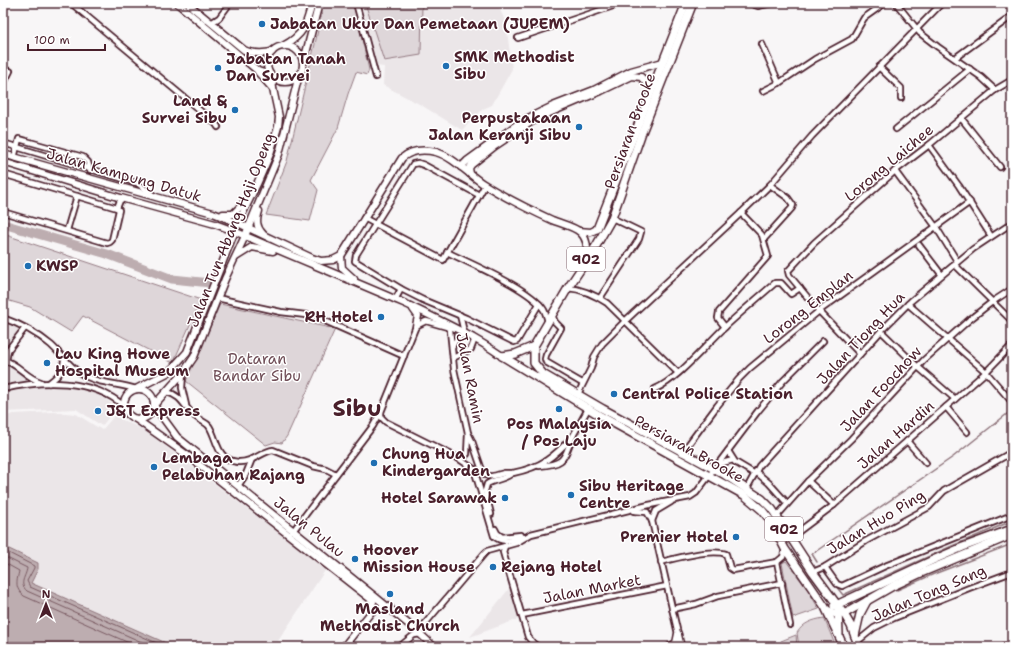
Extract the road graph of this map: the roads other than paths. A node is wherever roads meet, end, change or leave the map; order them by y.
1 (71, 3) edge
2 (177, 3) edge
3 (187, 3) edge
4 (230, 3) edge
5 (312, 3) edge
6 (318, 3) edge
7 (356, 3) edge
8 (622, 3) edge
9 (686, 3) edge
10 (693, 3) edge
11 (749, 3) edge
12 (772, 3) edge
13 (885, 3) edge
14 (896, 3) edge
15 (942, 3) edge
16 (604, 6) edge
17 (1012, 16) edge
18 (211, 23) junction
19 (916, 28) junction
20 (518, 38) dead end
21 (762, 44) dead end
22 (282, 46) junction
23 (272, 52) junction
24 (955, 58) junction
25 (663, 62) junction
26 (879, 67) junction
27 (641, 68) junction
28 (302, 69) junction
29 (970, 69) junction
30 (10, 71) dead end
31 (258, 71) junction
32 (299, 75) junction
33 (272, 76) junction
34 (641, 77) junction
35 (376, 78) dead end
36 (1012, 80) edge
37 (779, 83) junction
38 (3, 85) edge
39 (657, 86) junction
40 (273, 89) junction
41 (995, 90) junction
42 (763, 92) dead end
43 (901, 98) dead end
44 (961, 118) junction
45 (218, 127) dead end
46 (523, 127) junction
47 (896, 129) dead end
48 (508, 131) junction
49 (3, 143) edge
50 (929, 145) junction
51 (17, 148) junction
52 (3, 154) edge
53 (14, 158) junction
54 (3, 162) edge
55 (12, 165) junction
56 (461, 167) junction
57 (1000, 167) dead end
58 (90, 170) junction
59 (895, 171) junction
60 (272, 172) junction
61 (3, 174) edge
62 (470, 174) junction
63 (58, 179) junction
64 (137, 183) junction
65 (257, 184) junction
66 (485, 185) junction
67 (770, 185) junction
68 (56, 190) junction
69 (132, 191) junction
70 (479, 195) junction
71 (77, 196) junction
72 (121, 198) junction
73 (158, 198) junction
74 (970, 202) junction
75 (117, 208) junction
76 (3, 212) edge
77 (742, 213) junction
78 (213, 214) junction
79 (364, 218) junction
80 (612, 218) junction
81 (238, 223) junction
82 (376, 223) junction
83 (1012, 223) edge
84 (936, 227) junction
85 (248, 228) junction
86 (597, 229) joint
87 (67, 230) junction
88 (234, 231) junction
89 (579, 231) junction
90 (245, 236) junction
91 (991, 236) junction
92 (764, 239) junction
93 (274, 240) junction
94 (920, 245) dead end
95 (447, 252) junction
96 (292, 256) junction
97 (341, 256) junction
98 (235, 258) junction
99 (587, 258) junction
100 (956, 263) junction
101 (941, 274) junction
102 (358, 283) junction
103 (568, 288) junction
104 (800, 288) junction
105 (401, 289) junction
106 (1012, 289) edge
107 (217, 298) junction
108 (600, 298) junction
109 (395, 300) junction
110 (992, 302) junction
111 (539, 304) junction
112 (908, 304) junction
113 (408, 306) junction
114 (819, 311) junction
115 (460, 315) junction
116 (552, 315) junction
117 (3, 318) edge
118 (625, 321) junction
119 (1012, 321) edge
120 (548, 322) junction
121 (416, 326) junction
122 (725, 327) junction
123 (25, 328) junction
124 (881, 331) junction
125 (464, 332) junction
126 (471, 336) junction
127 (948, 339) junction
128 (192, 340) junction
129 (823, 341) dead end
130 (199, 343) junction
131 (1012, 345) edge
132 (534, 346) junction
133 (452, 348) junction
134 (860, 354) junction
135 (404, 356) junction
136 (502, 356) junction
137 (64, 358) junction
138 (453, 358) junction
139 (4, 360) edge
140 (918, 367) junction
141 (986, 372) junction
142 (183, 373) junction
143 (678, 373) junction
144 (47, 383) junction
145 (582, 383) junction
146 (137, 388) junction
147 (3, 389) edge
148 (655, 389) dead end
149 (167, 392) junction
150 (578, 394) junction
151 (955, 399) junction
152 (1012, 402) edge
153 (590, 405) junction
154 (124, 406) junction
155 (155, 406) junction
156 (187, 406) junction
157 (946, 407) junction
158 (381, 412) junction
159 (136, 419) junction
160 (386, 422) junction
161 (373, 426) junction
162 (967, 432) dead end
163 (468, 433) junction
164 (573, 436) junction
165 (907, 442) junction
166 (728, 451) junction
167 (682, 452) junction
168 (1012, 452) edge
169 (456, 457) junction
170 (252, 460) junction
171 (733, 460) junction
172 (926, 463) dead end
173 (537, 466) junction
174 (715, 469) junction
175 (512, 473) junction
176 (755, 473) junction
177 (336, 474) junction
178 (808, 481) junction
179 (238, 486) junction
180 (747, 488) junction
181 (673, 501) junction
182 (787, 503) junction
183 (834, 506) junction
184 (629, 511) junction
185 (1012, 515) edge
186 (776, 517) junction
187 (652, 522) junction
188 (1012, 529) edge
189 (293, 531) junction
190 (528, 535) junction
191 (1012, 535) edge
192 (790, 538) junction
193 (505, 546) junction
194 (497, 548) junction
195 (785, 549) junction
196 (503, 552) junction
197 (661, 562) junction
198 (777, 562) junction
199 (825, 567) junction
200 (812, 572) junction
201 (1012, 572) edge
202 (782, 583) junction
203 (667, 586) junction
204 (867, 601) junction
205 (838, 605) junction
206 (390, 608) junction
207 (672, 609) junction
208 (827, 610) junction
209 (372, 611) junction
210 (841, 614) junction
211 (522, 615) junction
212 (409, 625) junction
213 (790, 625) dead end
214 (419, 633) junction
215 (678, 634) junction
216 (839, 636) junction
217 (411, 637) junction
218 (857, 641) edge
219 (1012, 645) edge
220 (345, 646) edge
221 (398, 647) edge
222 (434, 647) edge
223 (538, 647) edge
224 (669, 647) edge
225 (681, 647) edge
226 (844, 647) edge
227 (1004, 647) edge

1 - 45 street
2 - 31 street
3 - 18 street
4 - 18 street
5 - 22 street
6 - 28 street
7 - 35 street
8 - 16 street
9 - 25 main road, Persiaran Brooke / 902
10 - 39 main road, Persiaran Brooke / 902
11 - 12 street
13 - 37 street
14 - 19 street
15 - 19 street
16 - 20 street
17 - 24 street
18 - 23 street
19 - 24 street
19 - 26 street
21 - 37 street
22 - 23 street
22 - 28 street
23 - 33 street
24 - 29 street
25 - 27 street
25 - 39 main road, Persiaran Brooke / 902
26 - 43 street
26 - 67 street
27 - 34 street
27 - 48 street
28 - 32 street
29 - 41 street
29 - 47 street
30 - 38 street
31 - 33 street
31 - 40 street
32 - 33 street
32 - 60 street, Jalan Tun Abang Haji Openg
33 - 40 street, Jalan Tun Abang Haji Openg
34 - 39 street
34 - 46 street
36 - 41 street, Lorong Laichee
37 - 42 street
39 - 80 main road, Persiaran Brooke / 902
39 - 86 main road, Persiaran Brooke / 902
40 - 65 street, Jalan Tun Abang Haji Openg
41 - 44 street, Lorong Laichee
44 - 50 street, Lorong Laichee
44 - 57 street
46 - 48 street
46 - 62 street
48 - 56 street
49 - 51 street
50 - 59 street, Lorong Laichee
50 - 74 street
51 - 53 street
51 - 58 street
51 - 58 street
52 - 53 street, Jalan Kampung Datuk
53 - 55 street
53 - 69 street, Jalan Kampung Datuk
54 - 55 street, Jalan Kampung Datuk
55 - 63 street, Jalan Kampung Datuk
56 - 62 street
56 - 79 street
58 - 64 street
59 - 84 street
59 - 104 street, Lorong Laichee
60 - 85 street, Jalan Tun Abang Haji Openg
60 - 93 street
61 - 68 street
62 - 66 street
63 - 68 street
63 - 72 street, Jalan Kampung Datuk
64 - 69 street
64 - 73 street
65 - 78 street
65 - 81 street, Jalan Tun Abang Haji Openg
66 - 70 street
66 - 89 street
67 - 77 street
67 - 92 street
68 - 71 street
69 - 73 street, Jalan Kampung Datuk
70 - 82 street
70 - 95 street
71 - 75 street
71 - 87 street
72 - 75 street
72 - 88 street, Jalan Kampung Datuk
73 - 78 street, Jalan Kampung Datuk
74 - 84 street, Lorong Emplan
74 - 91 street
75 - 87 street
76 - 87 street
77 - 92 street
77 - 118 street
78 - 81 street, Jalan Kampung Datuk
79 - 82 street
79 - 97 street
80 - 99 main road, Persiaran Brooke / 902
80 - 108 street
81 - 85 street, Jalan Kampung Datuk
81 - 88 street, Jalan Tun Abang Haji Openg
82 - 95 street
82 - 105 street
83 - 91 street, Jalan Tiong Hua
84 - 100 street
84 - 114 street, Lorong Emplan
85 - 90 street, Jalan Tun Abang Haji Openg
85 - 93 street, Jalan Kampung Datuk
86 - 89 street
88 - 90 street, Jalan Kampung Datuk
88 - 128 street, Jalan Tun Abang Haji Openg
89 - 99 street
90 - 96 street, Jalan Kampung Datuk
90 - 98 street, Jalan Tun Abang Haji Openg
91 - 100 street, Jalan Tiong Hua
92 - 122 street
93 - 97 street
94 - 101 street
95 - 111 street
96 - 98 street
96 - 102 street
97 - 102 street
98 - 107 street, Jalan Tun Abang Haji Openg
99 - 103 main road, Persiaran Brooke / 902
100 - 101 street, Jalan Tiong Hua
100 - 110 street
101 - 112 street, Jalan Tiong Hua
102 - 109 street
103 - 108 street
103 - 116 main road, Persiaran Brooke / 902
104 - 114 street
104 - 122 street
105 - 109 street
105 - 115 street
106 - 110 street, Jalan Foochow
107 - 130 street, Jalan Tun Abang Haji Openg
107 - 135 street
108 - 118 street
109 - 113 street
110 - 119 street
110 - 127 street, Jalan Foochow
111 - 115 street
111 - 120 street
112 - 124 street, Jalan Tiong Hua
112 - 127 street
113 - 121 street
113 - 125 street
114 - 134 street
114 - 167 street, Lorong Emplan
115 - 125 street
116 - 120 main road, Persiaran Brooke / 902
116 - 145 street
117 - 123 street
118 - 143 street
118 - 145 street
120 - 132 main road, Persiaran Brooke / 902
121 - 133 street, Jalan Ramin
121 - 135 street
122 - 143 street
123 - 137 street
123 - 139 street
124 - 134 street, Jalan Tiong Hua
124 - 140 street
125 - 126 street
126 - 133 street
126 - 136 street
126 - 138 street
127 - 140 street, Jalan Foochow
127 - 141 street
128 - 130 street
128 - 146 street, Jalan Tun Abang Haji Openg
129 - 166 street
130 - 142 street, Jalan Tun Abang Haji Openg
131 - 141 street, Jalan Hardin
132 - 136 main road
132 - 150 main road, Persiaran Brooke / 902
133 - 138 street, Jalan Ramin
134 - 176 street, Jalan Tiong Hua
135 - 158 street
136 - 153 main road, Persiaran Brooke / 902
137 - 144 street
137 - 146 street
138 - 163 street, Jalan Ramin
139 - 144 street
140 - 151 street
140 - 178 street, Jalan Foochow
141 - 151 street, Jalan Hardin
141 - 152 street
142 - 149 street, Jalan Tun Abang Haji Openg
142 - 156 street
143 - 148 street
144 - 147 street
144 - 154 street
145 - 150 street
146 - 154 street
146 - 155 street
149 - 155 street, Jalan Tun Abang Haji Openg
149 - 156 street
150 - 153 main road, Persiaran Brooke / 902
151 - 157 street, Jalan Hardin
153 - 164 street
153 - 167 main road, Persiaran Brooke / 902
153 - 174 main road, Persiaran Brooke / 902
154 - 159 street
155 - 159 street
155 - 179 street, Jalan Pulau
156 - 170 street
157 - 162 street
157 - 165 street, Jalan Hardin
158 - 160 street
158 - 161 street
159 - 209 street, Jalan Pulau
160 - 161 street
160 - 169 street
161 - 177 street
163 - 169 street, Jalan Ramin
163 - 175 street
164 - 173 street
164 - 173 street
165 - 172 street
165 - 183 street, Jalan Hardin
166 - 171 street
166 - 174 street
167 - 174 main road, Persiaran Brooke / 902
168 - 199 street, Jalan Huo Ping
169 - 190 street
170 - 177 street
170 - 179 street
171 - 174 street
171 - 176 street
173 - 175 street
174 - 180 main road, Persiaran Brooke / 902
174 - 181 street
174 - 195 main road, Persiaran Brooke / 902
175 - 190 street
176 - 180 street, Jalan Tiong Hua
176 - 182 street
177 - 189 street
178 - 182 street, Jalan Foochow
178 - 183 street
179 - 189 street, Jalan Pulau
180 - 186 main road, Persiaran Brooke / 902
181 - 184 street
181 - 187 street
182 - 186 street, Jalan Foochow
183 - 192 street, Jalan Hardin
184 - 187 street
184 - 190 street
185 - 199 street
186 - 192 main road, Persiaran Brooke / 902
187 - 197 street
188 - 205 main road
189 - 206 street, Jalan Pulau
190 - 193 street
191 - 204 main road
192 - 200 main road, Persiaran Brooke / 902
193 - 194 street
193 - 196 street
194 - 196 street
194 - 214 street
195 - 198 street
195 - 208 main road, Persiaran Brooke / 902
196 - 211 street
197 - 198 street
197 - 203 street
198 - 202 street
199 - 200 street, Jalan Huo Ping
200 - 205 main road, Persiaran Brooke / 902
201 - 218 street, Jalan Tong Sang
202 - 207 street
202 - 213 street
203 - 207 street
203 - 211 street, Jalan Market
204 - 210 main road
204 - 218 main road
205 - 208 main road
205 - 210 main road, Persiaran Brooke / 902
206 - 209 street
206 - 212 street, Jalan Pulau
207 - 215 street
208 - 210 main road
208 - 216 main road, Persiaran Brooke / 902
209 - 220 street
210 - 216 main road
210 - 218 main road, Persiaran Brooke
211 - 223 street
212 - 214 street, Jalan Pulau
212 - 217 street
214 - 217 street
214 - 222 street, Jalan Pulau
215 - 224 street
215 - 225 street
216 - 226 main road, Persiaran Brooke
217 - 221 street
219 - 227 street

